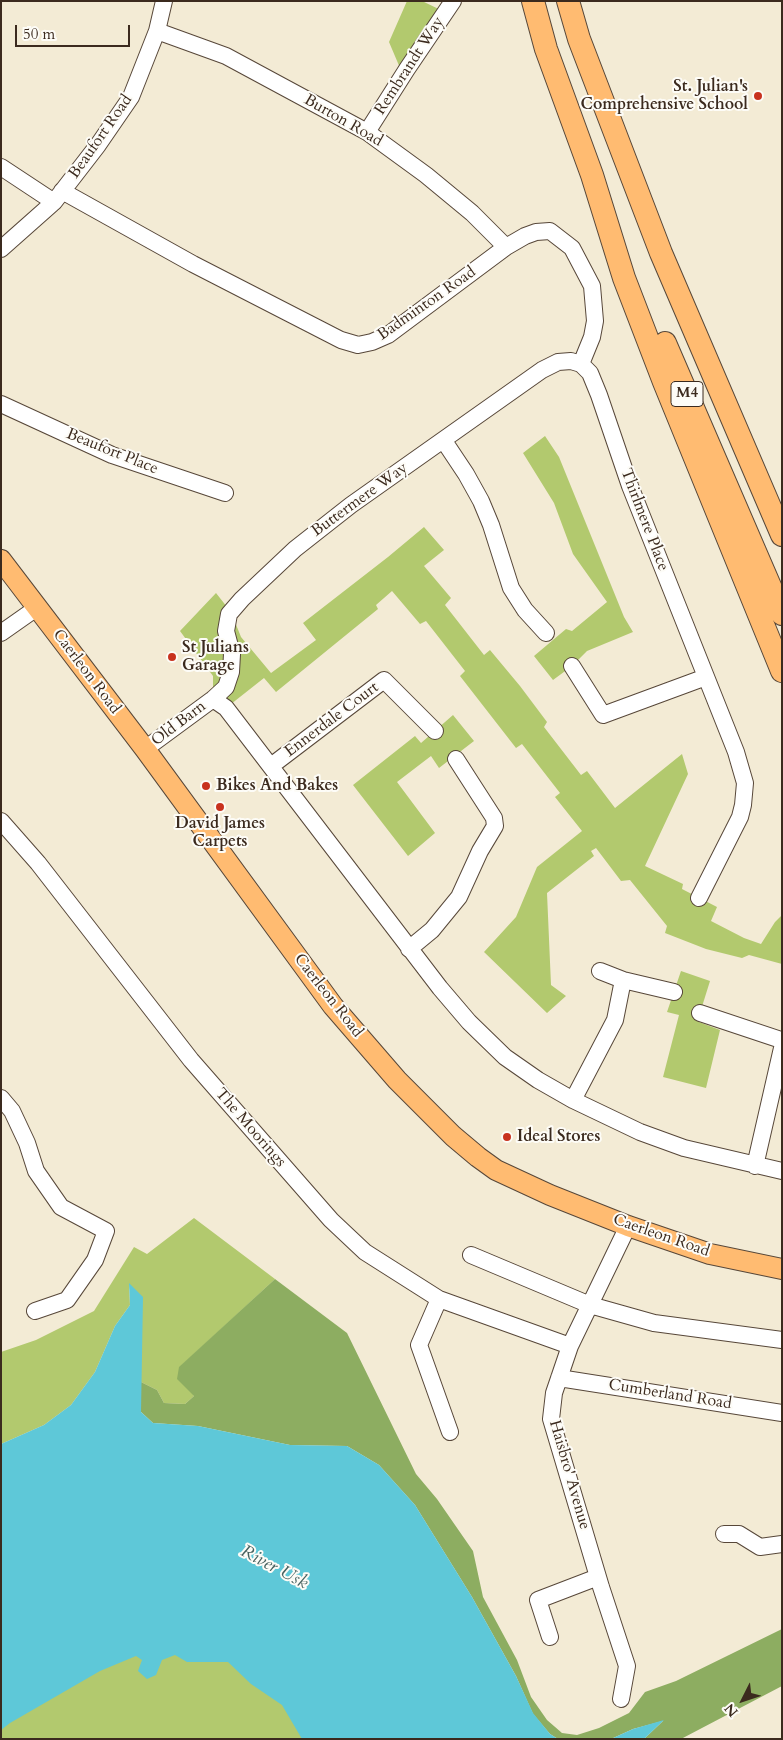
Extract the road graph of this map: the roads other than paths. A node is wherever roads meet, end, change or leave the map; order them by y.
1 (164, 1) edge
2 (453, 1) edge
3 (532, 1) edge
4 (568, 1) edge
5 (157, 31) junction
6 (367, 132) junction
7 (1, 167) edge
8 (592, 174) junction
9 (58, 197) junction
10 (506, 247) junction
11 (1, 249) edge
12 (581, 364) junction
13 (721, 390) junction
14 (1, 404) edge
15 (444, 441) junction
16 (225, 493) dead end
17 (782, 512) edge
18 (782, 535) edge
19 (1, 560) edge
20 (38, 607) junction
21 (782, 614) edge
22 (1, 633) edge
23 (546, 633) dead end
24 (572, 666) dead end
25 (782, 671) edge
26 (706, 676) junction
27 (214, 699) junction
28 (435, 731) dead end
29 (145, 749) junction
30 (456, 759) dead end
31 (271, 766) junction
32 (1, 821) edge
33 (699, 898) dead end
34 (409, 949) junction
35 (600, 971) dead end
36 (623, 980) junction
37 (674, 992) dead end
38 (700, 1013) dead end
39 (782, 1044) edge
40 (782, 1048) edge
41 (1, 1098) edge
42 (573, 1100) junction
43 (755, 1166) junction
44 (782, 1171) edge
45 (628, 1226) junction
46 (471, 1255) dead end
47 (782, 1269) edge
48 (439, 1299) junction
49 (590, 1305) junction
50 (35, 1311) dead end
51 (782, 1340) edge
52 (570, 1346) junction
53 (559, 1378) junction
54 (782, 1413) edge
55 (450, 1432) dead end
56 (724, 1534) dead end
57 (782, 1544) edge
58 (600, 1582) junction
59 (550, 1637) dead end
60 (621, 1699) dead end

1 - 5 street, Beaufort Road
2 - 6 street, Rembrandt Way
3 - 8 highway, M4
4 - 13 highway, M4
5 - 6 street, Burton Road
5 - 9 street, Beaufort Road
6 - 10 street, Burton Road
7 - 9 street, Badminton Road
8 - 21 highway, M4
8 - 25 highway
9 - 10 street, Badminton Road
9 - 11 street, Beaufort Road
10 - 12 street, Badminton Road
12 - 15 street, Buttermere Way
12 - 26 street, Thirlmere Place
13 - 17 highway
13 - 18 highway, M4
14 - 16 street, Beaufort Place
15 - 23 street
15 - 27 street, Buttermere Way
19 - 20 main road, Caerleon Road
20 - 22 street
20 - 29 main road, Caerleon Road
24 - 26 street
26 - 33 street, Thirlmere Place
27 - 29 street, Old Barn
27 - 31 street
28 - 31 street, Ennerdale Court
29 - 45 main road, Caerleon Road
30 - 34 street
31 - 34 street
32 - 48 street, The Moorings
34 - 42 street
35 - 36 street
36 - 37 street
36 - 42 street
38 - 39 street
40 - 43 street
41 - 50 street
42 - 43 street
43 - 44 street
45 - 47 main road, Caerleon Road
45 - 49 street, Haisbro' Avenue
46 - 49 street
48 - 52 street, The Moorings
48 - 55 street
49 - 51 street
49 - 52 street, Haisbro' Avenue
52 - 53 street, Haisbro' Avenue
53 - 54 street, Cumberland Road
53 - 58 street, Haisbro' Avenue
56 - 57 street
58 - 59 street
58 - 60 street, Haisbro' Avenue

